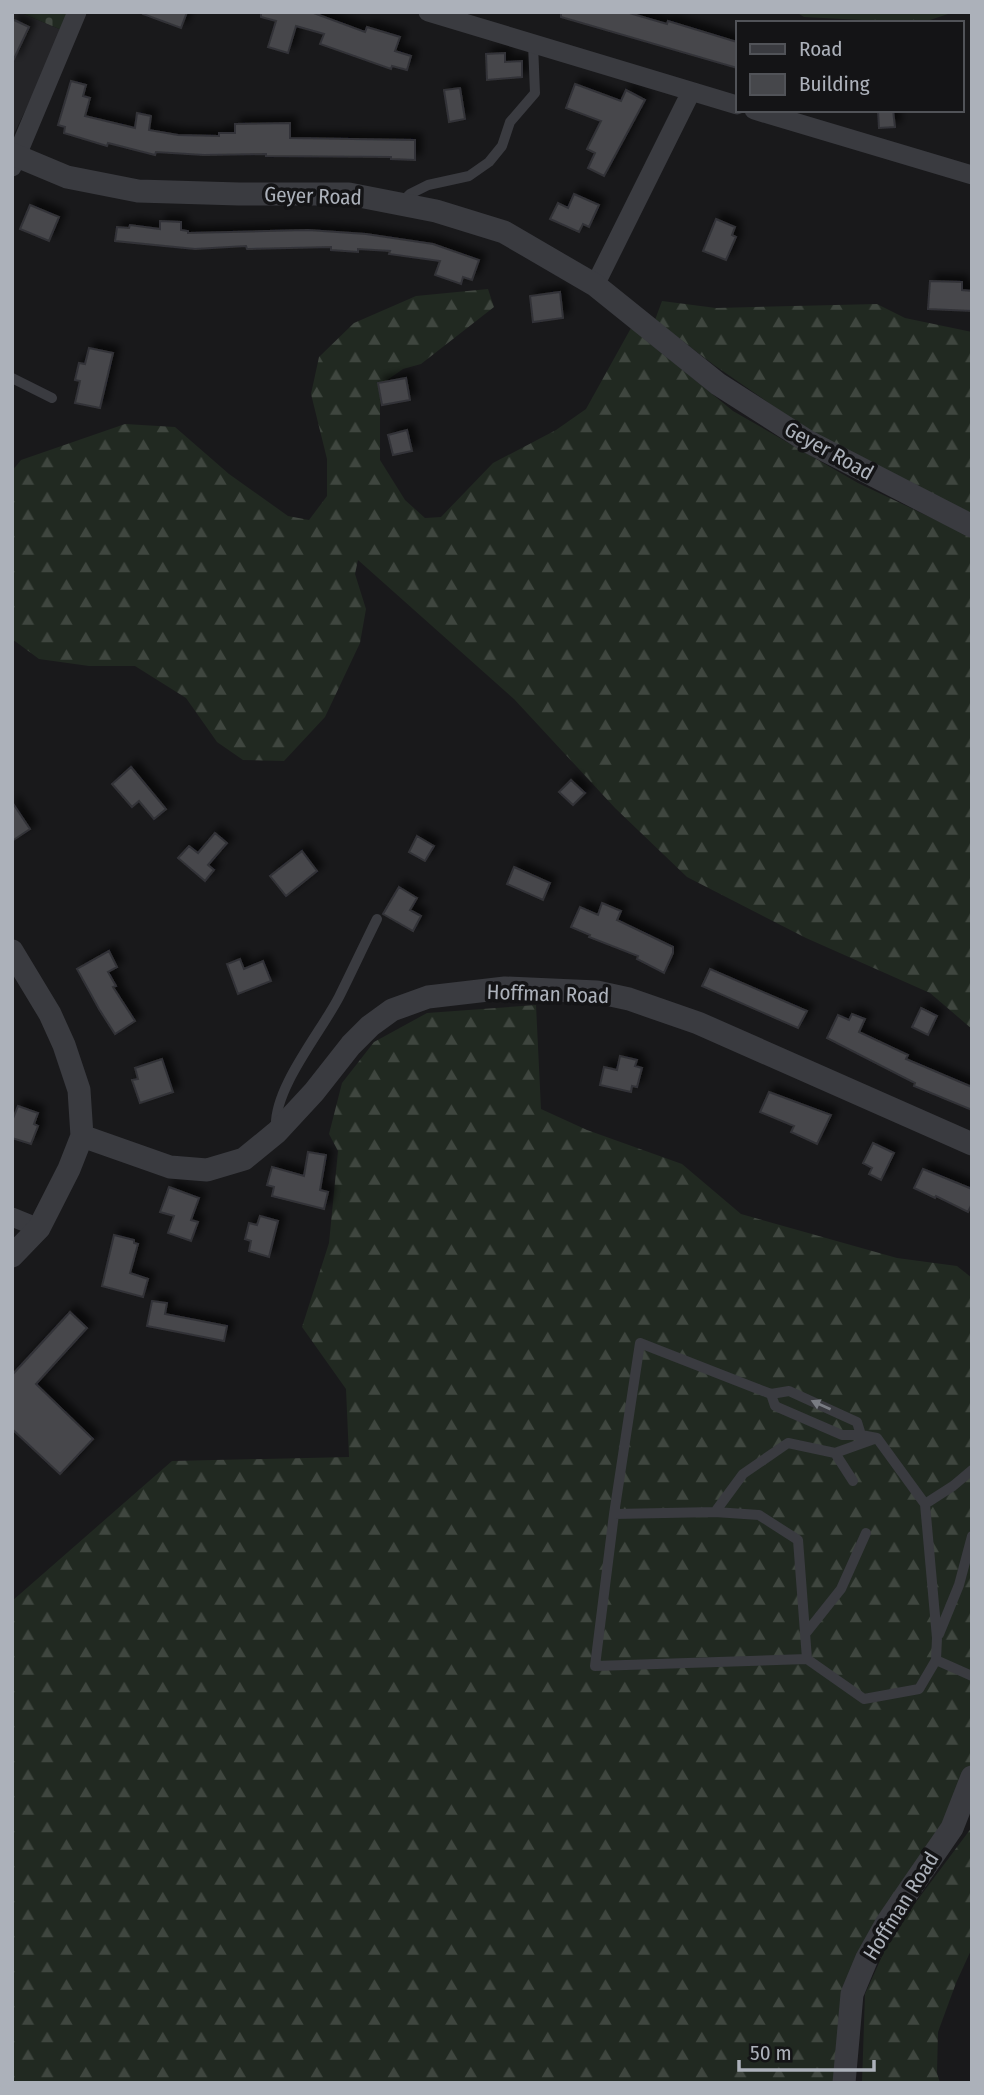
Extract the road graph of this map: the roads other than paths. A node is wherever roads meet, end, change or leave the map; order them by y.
1 (77, 12) edge
2 (428, 12) edge
3 (533, 44) junction
4 (691, 92) junction
5 (736, 105) edge
6 (761, 112) edge
7 (14, 159) edge
8 (972, 175) edge
9 (401, 204) junction
10 (595, 285) junction
11 (12, 378) edge
12 (52, 398) dead end
13 (972, 526) edge
14 (377, 919) dead end
15 (12, 951) edge
16 (276, 1132) junction
17 (82, 1136) junction
18 (972, 1144) edge
19 (12, 1217) edge
20 (39, 1228) junction
21 (12, 1256) edge
22 (771, 1394) junction
23 (861, 1435) junction
24 (877, 1438) junction
25 (835, 1453) junction
26 (972, 1470) edge
27 (853, 1481) dead end
28 (925, 1504) junction
29 (715, 1512) junction
30 (614, 1514) junction
31 (866, 1533) dead end
32 (972, 1536) edge
33 (806, 1633) junction
34 (937, 1638) junction
35 (807, 1659) junction
36 (936, 1660) junction
37 (972, 1676) edge
38 (972, 1777) edge
39 (844, 2083) edge

1 - 7 street, Geyer Road
2 - 3 street
3 - 4 street
3 - 9 lane
4 - 5 street
4 - 10 street
6 - 8 street
7 - 9 street, Geyer Road
9 - 10 street, Geyer Road
10 - 13 street, Geyer Road
11 - 12 lane
14 - 16 lane
15 - 17 street
16 - 17 street, Hoffman Road
16 - 18 street, Hoffman Road
17 - 20 street
19 - 20 street
20 - 21 street
22 - 23 lane
23 -> 22 lane
22 - 30 lane
23 - 24 lane
24 - 25 lane
24 - 28 lane
25 - 27 lane
25 - 29 lane
26 - 28 lane
28 - 34 lane
29 - 30 lane
29 - 33 lane
30 - 35 lane
31 - 33 lane
32 - 34 lane
33 - 35 lane
34 - 36 lane
35 - 36 lane
36 - 37 lane
38 - 39 street, Hoffman Road

